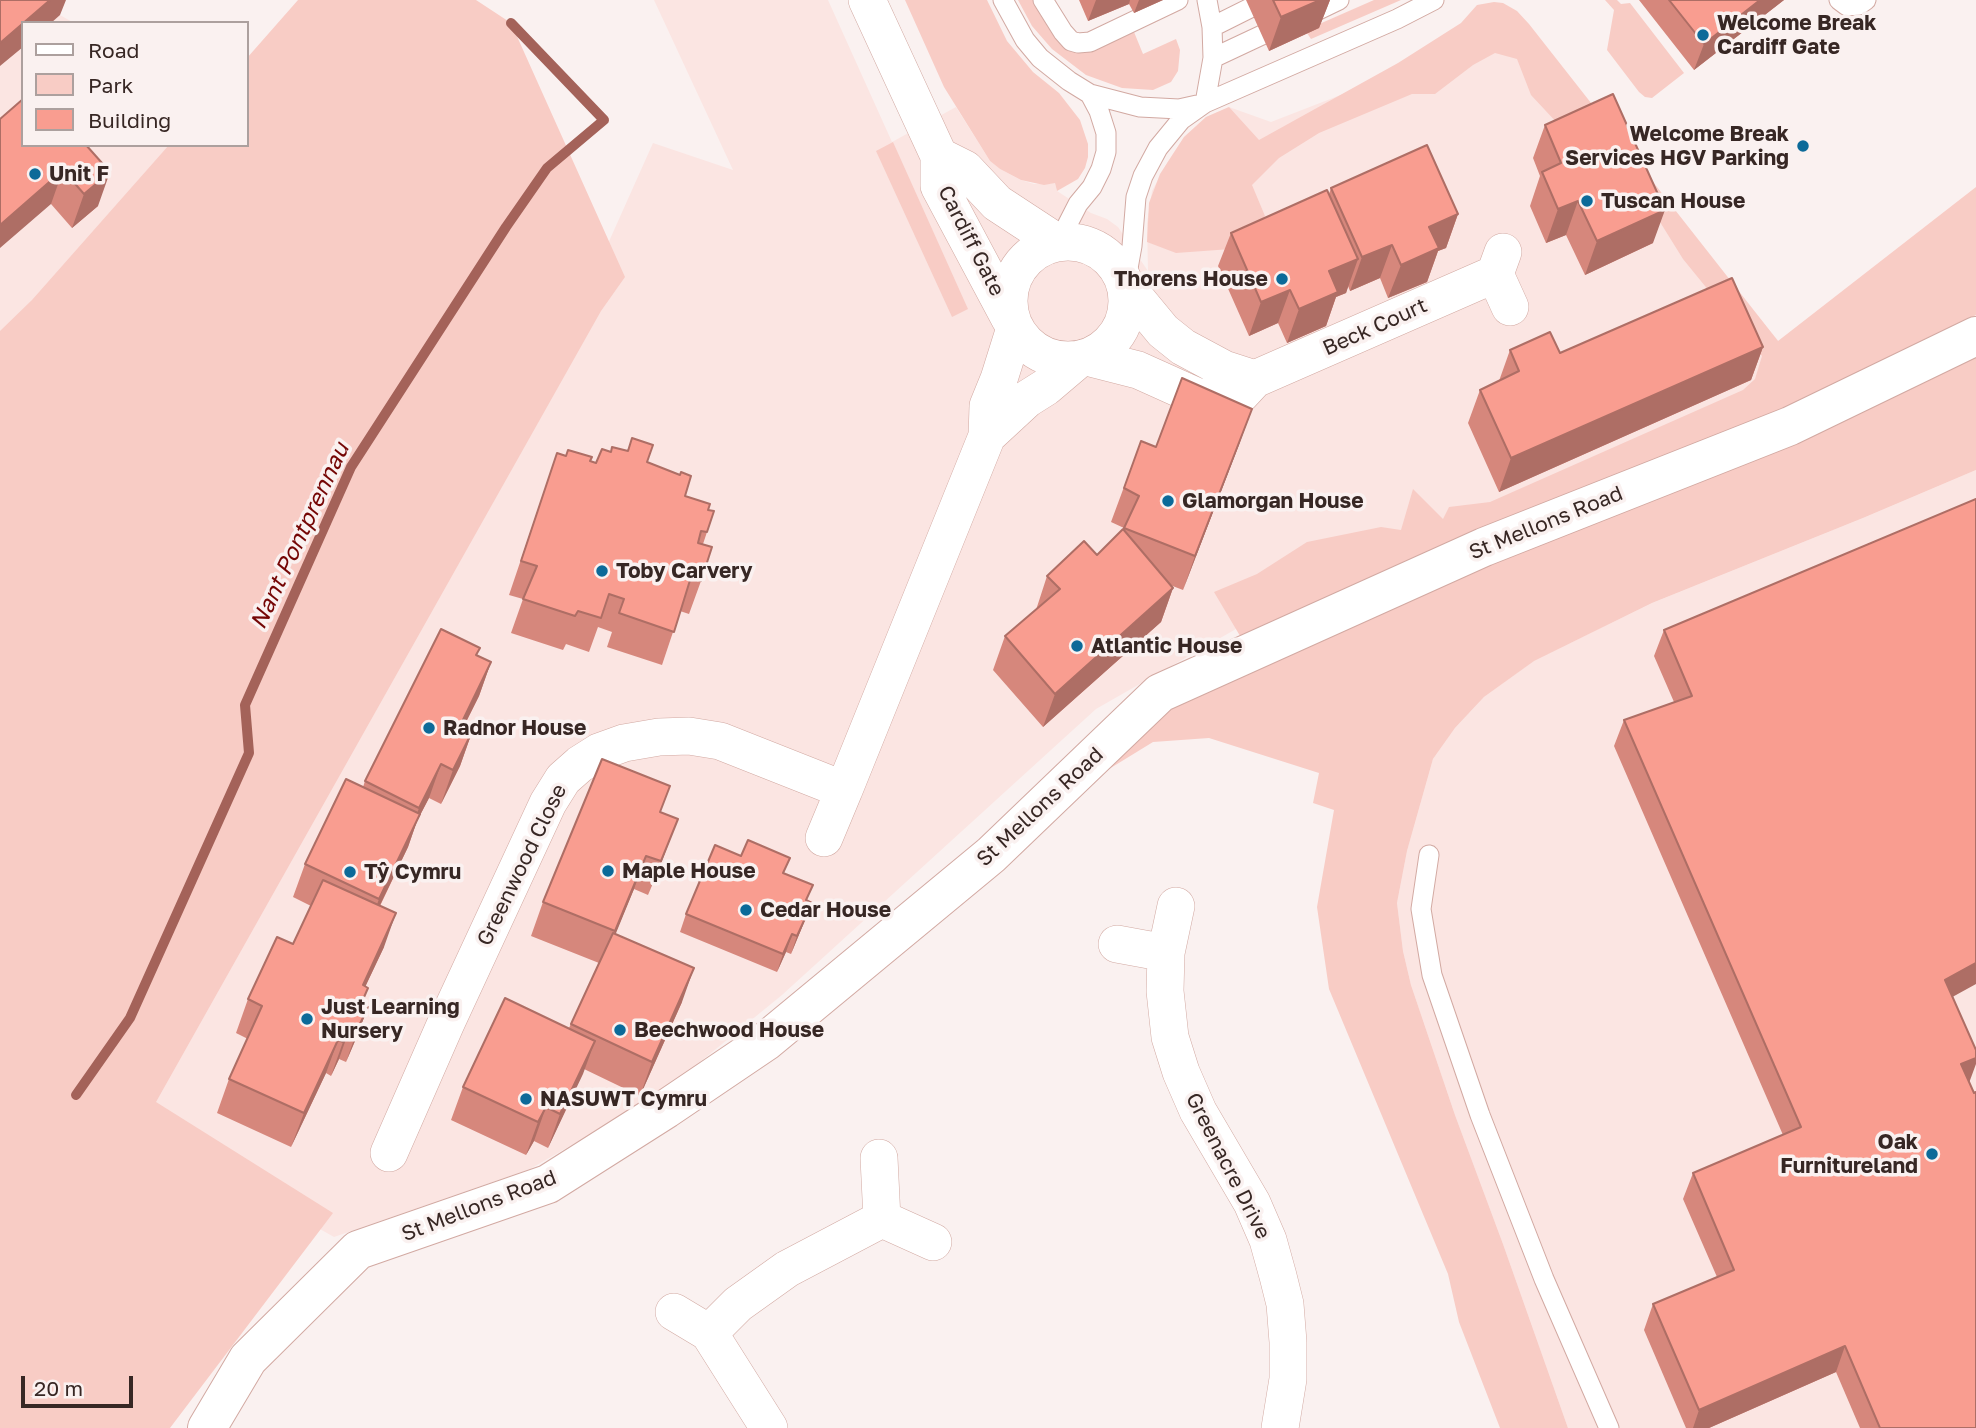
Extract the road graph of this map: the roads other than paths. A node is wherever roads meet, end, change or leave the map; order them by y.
1 (866, 0) edge
2 (1003, 0) edge
3 (1043, 0) edge
4 (1178, 0) edge
5 (1207, 0) edge
6 (1339, 0) edge
7 (1434, 0) edge
8 (1839, 0) edge
9 (1866, 0) edge
10 (1250, 8) dead end
11 (1312, 13) dead end
12 (1212, 27) junction
13 (1262, 35) dead end
14 (1213, 58) junction
15 (1090, 94) junction
16 (1205, 103) junction
17 (939, 156) junction
18 (1058, 243) junction
19 (1125, 285) junction
20 (1510, 307) dead end
21 (1014, 325) junction
22 (1976, 335) edge
23 (1083, 358) junction
24 (1255, 379) junction
25 (987, 436) junction
26 (844, 790) junction
27 (824, 838) dead end
28 (1429, 855) dead end
29 (1176, 906) dead end
30 (1117, 944) dead end
31 (1166, 953) junction
32 (389, 1153) dead end
33 (879, 1158) dead end
34 (882, 1219) junction
35 (933, 1242) dead end
36 (674, 1312) dead end
37 (709, 1333) junction
38 (207, 1428) edge
39 (769, 1428) edge
40 (1280, 1428) edge
41 (1609, 1428) edge

1 - 17 street, Cardiff Gate
2 - 15 lane
3 - 4 lane
5 - 12 lane
6 - 11 lane
7 - 16 lane
8 - 9 lane
10 - 12 lane
12 - 14 lane
13 - 14 lane
14 - 16 lane
15 - 16 lane
15 - 18 lane
16 - 19 lane
17 - 18 street, Cardiff Gate
17 - 21 street, Cardiff Gate
18 - 19 street, Cardiff Gate
18 - 21 street, Cardiff Gate
19 - 23 street
19 - 24 street
20 - 24 street, Beck Court
21 - 23 street, Cardiff Gate
21 - 25 street
22 - 38 main road, St Mellons Road
23 - 24 street, Beck Court
23 - 25 street
25 - 26 street
26 - 27 street
26 - 32 street, Greenwood Close
28 - 41 lane
29 - 31 street, Greenacre Drive
30 - 31 street
31 - 40 street, Greenacre Drive
33 - 34 street
34 - 35 street
34 - 37 street
36 - 37 street
37 - 39 street

